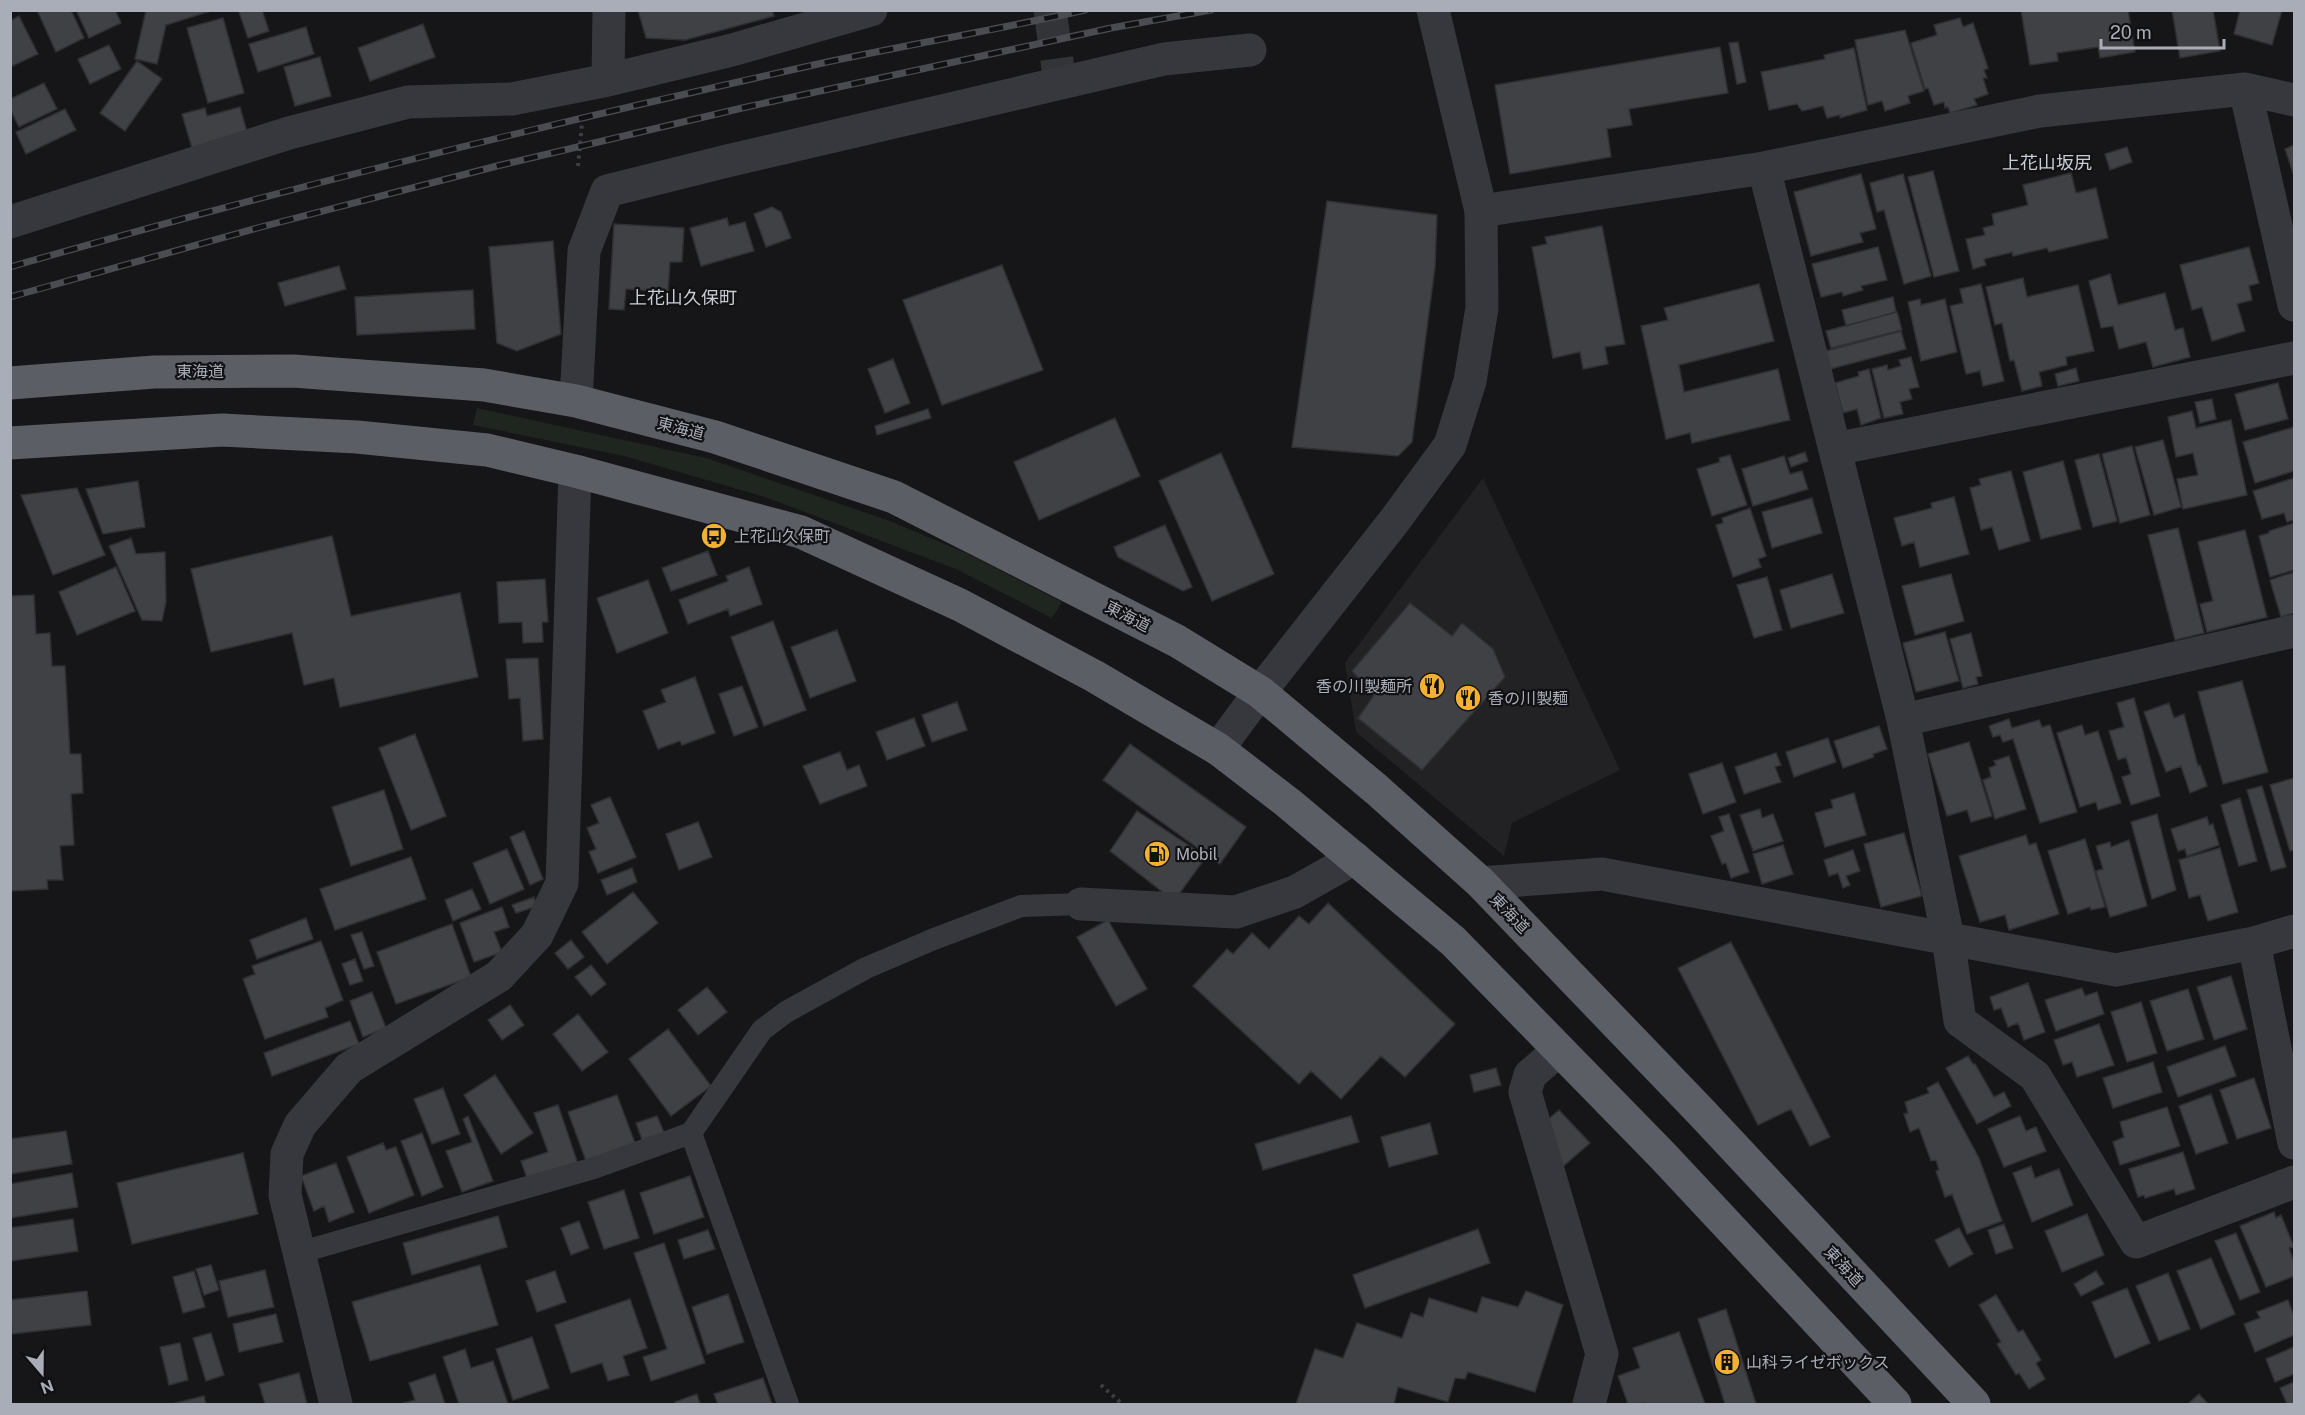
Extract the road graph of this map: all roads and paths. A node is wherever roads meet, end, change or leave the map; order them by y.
1 (609, 10) edge
2 (872, 10) edge
3 (1434, 15) edge
4 (1250, 50) dead end
5 (608, 80) junction
6 (2245, 89) junction
7 (2295, 100) edge
8 (583, 112) dead end
9 (578, 167) dead end
10 (1764, 168) junction
11 (1482, 211) junction
12 (10, 222) edge
13 (2295, 305) edge
14 (2295, 358) edge
15 (10, 383) edge
16 (576, 401) junction
17 (10, 443) edge
18 (1835, 449) junction
19 (575, 471) junction
20 (2295, 631) edge
21 (1260, 692) junction
22 (1903, 720) junction
23 (1218, 749) junction
24 (1355, 858) junction
25 (1481, 883) junction
26 (1081, 904) joint
27 (2295, 931) edge
28 (1948, 938) junction
29 (2254, 943) junction
30 (1559, 1050) junction
31 (691, 1132) junction
32 (2295, 1143) edge
33 (2295, 1182) edge
34 (298, 1253) junction
35 (1101, 1385) dead end
36 (336, 1404) edge
37 (788, 1404) edge
38 (1122, 1404) edge
39 (1589, 1404) edge
40 (1895, 1404) edge
41 (1974, 1404) edge

1 - 5 street
2 - 5 street
3 - 11 street
4 - 16 street
5 - 12 street
6 - 7 street
6 - 10 street
6 - 13 street
8 - 9 path
10 - 11 street
10 - 18 street
11 - 21 street
14 - 18 street
15 - 16 highway, 東海道
16 - 21 highway, 東海道
17 - 19 highway
18 - 22 street
19 - 23 highway
19 - 34 street
20 - 22 street
21 - 23 street
21 - 25 highway, 東海道
22 - 28 street
23 - 24 highway
24 - 26 street
24 - 30 highway
25 - 28 street
25 - 41 highway, 東海道
26 - 31 lane
27 - 29 street
28 - 29 street
28 - 33 street
29 - 32 street
30 - 39 street
30 - 40 highway
31 - 34 lane
31 - 37 lane
34 - 36 street
35 - 38 path

